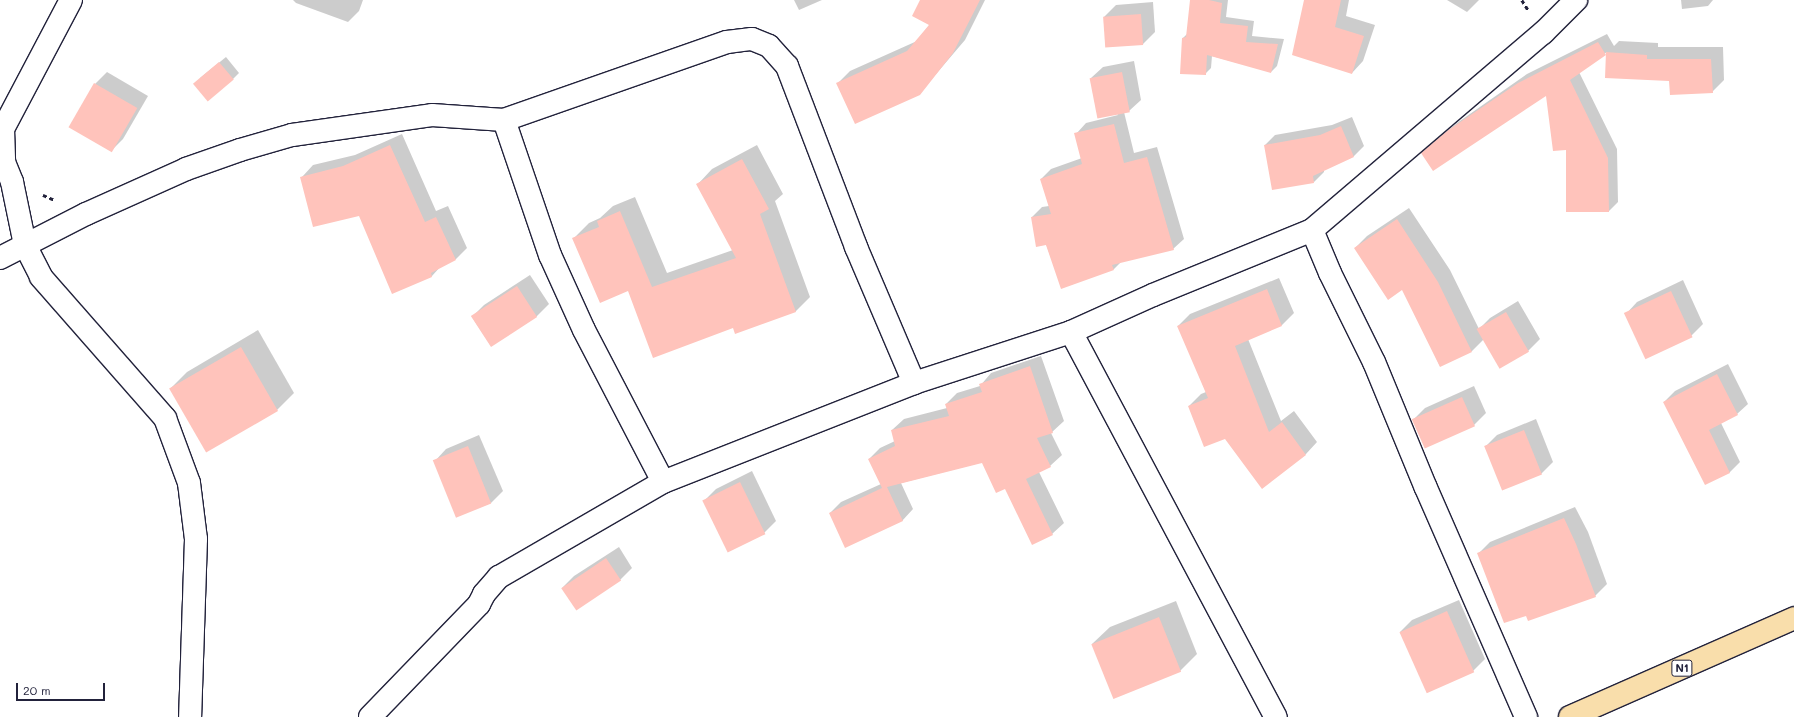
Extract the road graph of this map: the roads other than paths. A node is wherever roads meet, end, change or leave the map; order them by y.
1 (71, 0) edge
2 (1576, 0) edge
3 (504, 120) junction
4 (1312, 230) junction
5 (25, 245) junction
6 (0, 258) edge
7 (1071, 332) junction
8 (914, 383) junction
9 (663, 482) junction
10 (1794, 618) edge
11 (190, 717) edge
12 (370, 717) edge
13 (1276, 717) edge
14 (1526, 717) edge
15 (1570, 717) edge

1 - 5 street
2 - 4 street
3 - 5 street
3 - 8 street
3 - 9 street
4 - 7 street
4 - 14 street
5 - 6 street
5 - 11 street
7 - 8 street
7 - 13 street
8 - 9 street
9 - 12 street
10 - 15 highway, N1

